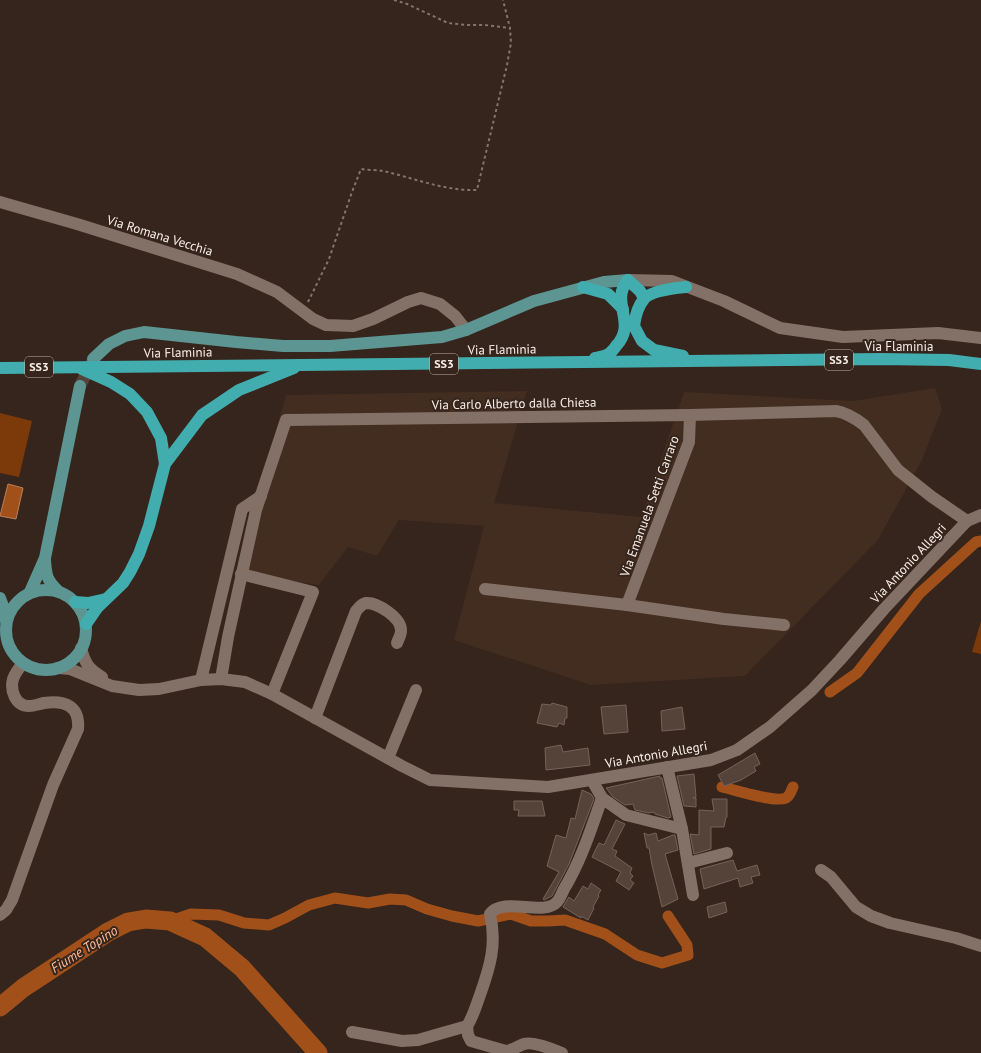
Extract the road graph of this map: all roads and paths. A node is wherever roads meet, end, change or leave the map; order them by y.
1 (394, 0) edge
2 (503, 0) edge
3 (510, 28) junction
4 (0, 202) edge
5 (628, 280) junction
6 (686, 286) junction
7 (583, 287) junction
8 (644, 298) junction
9 (623, 309) junction
10 (303, 312) junction
11 (466, 330) junction
12 (981, 338) edge
13 (93, 359) tunnel mouth
14 (697, 361) junction
15 (585, 362) junction
16 (981, 364) edge
17 (303, 365) junction
18 (78, 367) junction
19 (0, 368) edge
20 (80, 386) tunnel mouth
21 (690, 415) junction
22 (165, 464) junction
23 (261, 496) junction
24 (981, 515) edge
25 (967, 521) junction
26 (45, 558) junction
27 (241, 574) junction
28 (484, 589) dead end
29 (58, 591) junction
30 (30, 592) junction
31 (0, 595) edge
32 (0, 598) edge
33 (106, 599) junction
34 (18, 600) junction
35 (75, 602) junction
36 (627, 605) junction
37 (6, 621) junction
38 (86, 624) junction
39 (784, 624) dead end
40 (397, 643) dead end
41 (82, 648) junction
42 (23, 663) junction
43 (58, 668) junction
44 (221, 679) junction
45 (201, 680) junction
46 (140, 690) junction
47 (416, 690) dead end
48 (272, 694) junction
49 (315, 718) junction
50 (388, 758) junction
51 (667, 767) junction
52 (592, 780) junction
53 (602, 798) junction
54 (682, 829) junction
55 (727, 853) dead end
56 (688, 863) junction
57 (821, 870) dead end
58 (693, 895) dead end
59 (0, 915) edge
60 (981, 946) edge
61 (467, 1026) junction
62 (352, 1032) dead end
63 (562, 1053) edge

1 - 3 path
2 - 3 path
3 - 10 path
4 - 10 street, Via Romana Vecchia
5 - 6 street
5 - 7 main road
5 - 8 highway
5 - 9 highway
6 - 8 highway
6 - 12 street
7 - 9 highway
7 - 11 main road
8 - 14 highway
9 - 15 highway
10 - 11 street, Via Romana Vecchia
11 - 13 main road
14 - 15 highway, Via Flaminia / SS3
14 - 16 highway, Via Flaminia / SS3
15 - 17 highway, Via Flaminia / SS3
17 - 18 highway, Via Flaminia / SS3
17 - 22 highway
18 - 19 highway, Via Flaminia / SS3
18 - 22 highway
20 - 26 main road
21 - 23 street, Via Carlo Alberto dalla Chiesa
21 - 25 street, Via Carlo Alberto dalla Chiesa
21 - 36 street, Via Emanuela Setti Carraro
22 - 33 highway
23 - 27 street, Via Carlo Alberto dalla Chiesa
23 - 45 street
24 - 25 street, Via Antonio Allegri
25 - 51 street, Via Antonio Allegri
26 - 29 main road
26 - 30 main road
27 - 44 street, Via Carlo Alberto dalla Chiesa
27 - 48 street
28 - 36 street
29 - 30 main road
29 - 35 main road
30 - 34 main road
31 - 34 main road
32 - 37 main road
33 - 35 highway
33 - 38 highway
34 - 37 main road
35 - 38 main road
36 - 39 street
37 - 42 main road
38 - 41 main road
40 - 49 street
41 - 43 main road
41 - 46 street
42 - 43 main road
42 - 59 street
43 - 46 street
44 - 45 street, Via Antonio Allegri
44 - 48 street, Via Antonio Allegri
45 - 46 street, Via Antonio Allegri
47 - 50 street
48 - 49 street, Via Antonio Allegri
49 - 50 street, Via Antonio Allegri
50 - 52 street, Via Antonio Allegri
51 - 52 street, Via Antonio Allegri
51 - 54 street
52 - 53 street
53 - 54 street
53 - 61 street
54 - 56 street
55 - 56 street
56 - 58 street
57 - 60 street
61 - 62 street
61 - 63 street

